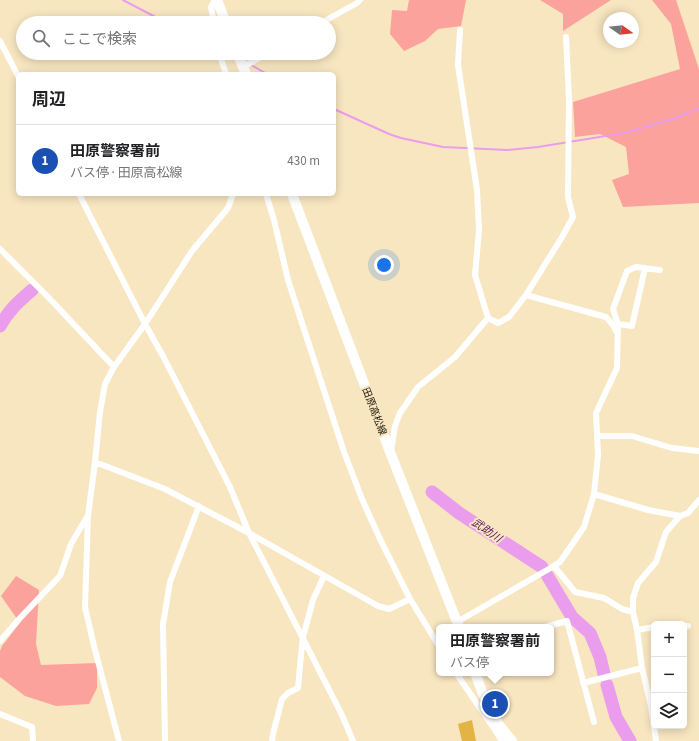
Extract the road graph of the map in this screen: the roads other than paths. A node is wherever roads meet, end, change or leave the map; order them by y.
1 (216, 0) edge
2 (360, 0) edge
3 (213, 16) edge
4 (223, 16) edge
5 (334, 16) edge
6 (460, 30) dead end
7 (566, 37) dead end
8 (0, 41) edge
9 (221, 60) edge
10 (240, 60) edge
11 (258, 60) edge
12 (244, 70) edge
13 (16, 72) edge
14 (225, 72) edge
15 (80, 196) edge
16 (232, 196) edge
17 (267, 196) edge
18 (293, 196) edge
19 (0, 249) edge
20 (645, 268) junction
21 (660, 270) dead end
22 (526, 295) junction
23 (488, 318) junction
24 (145, 324) junction
25 (618, 324) junction
26 (618, 336) junction
27 (114, 368) junction
28 (597, 436) junction
29 (699, 451) edge
30 (390, 452) junction
31 (95, 462) junction
32 (594, 494) junction
33 (699, 500) edge
34 (199, 506) junction
35 (88, 516) junction
36 (680, 516) junction
37 (249, 534) junction
38 (554, 566) junction
39 (324, 576) junction
40 (410, 599) junction
41 (633, 612) junction
42 (458, 624) edge
43 (554, 624) edge
44 (651, 628) edge
45 (637, 630) junction
46 (303, 637) junction
47 (0, 641) edge
48 (436, 641) edge
49 (642, 668) junction
50 (458, 676) edge
51 (476, 676) edge
52 (583, 683) junction
53 (651, 706) edge
54 (0, 714) edge
55 (594, 722) dead end
56 (496, 726) junction
57 (654, 729) edge
58 (33, 741) edge
59 (119, 741) edge
60 (165, 741) edge
61 (272, 741) edge
62 (353, 741) edge
63 (502, 741) edge
64 (512, 741) edge
65 (656, 741) edge

1 - 3 street
1 - 4 main road
2 - 5 street
6 - 23 street
7 - 22 street
8 - 13 street
9 - 14 street
10 - 12 main road
11 - 12 street
15 - 24 street
16 - 24 street
17 - 40 street
18 - 30 main road, 田原高松線
19 - 27 street
20 - 21 street
20 - 25 street
20 - 25 street
22 - 23 street
22 - 26 street
23 - 30 street
24 - 27 street
24 - 37 street
25 - 26 street
26 - 28 street
27 - 31 street
28 - 29 street
28 - 32 street
30 - 42 main road, 田原高松線
31 - 34 street
31 - 35 street
32 - 36 street
32 - 38 street
33 - 36 street
34 - 37 street
34 - 60 street
35 - 47 street
35 - 59 street
36 - 41 street
37 - 39 street
37 - 46 street
38 - 41 street
38 - 42 street
39 - 40 street
39 - 46 street
40 - 48 street
41 - 45 street
43 - 52 street
44 - 45 street
45 - 49 street
46 - 61 street
46 - 62 street
49 - 52 street
49 - 53 street
50 - 56 street
51 - 56 main road
52 - 55 street
54 - 58 street
56 - 63 street
56 - 64 main road
57 - 65 street

